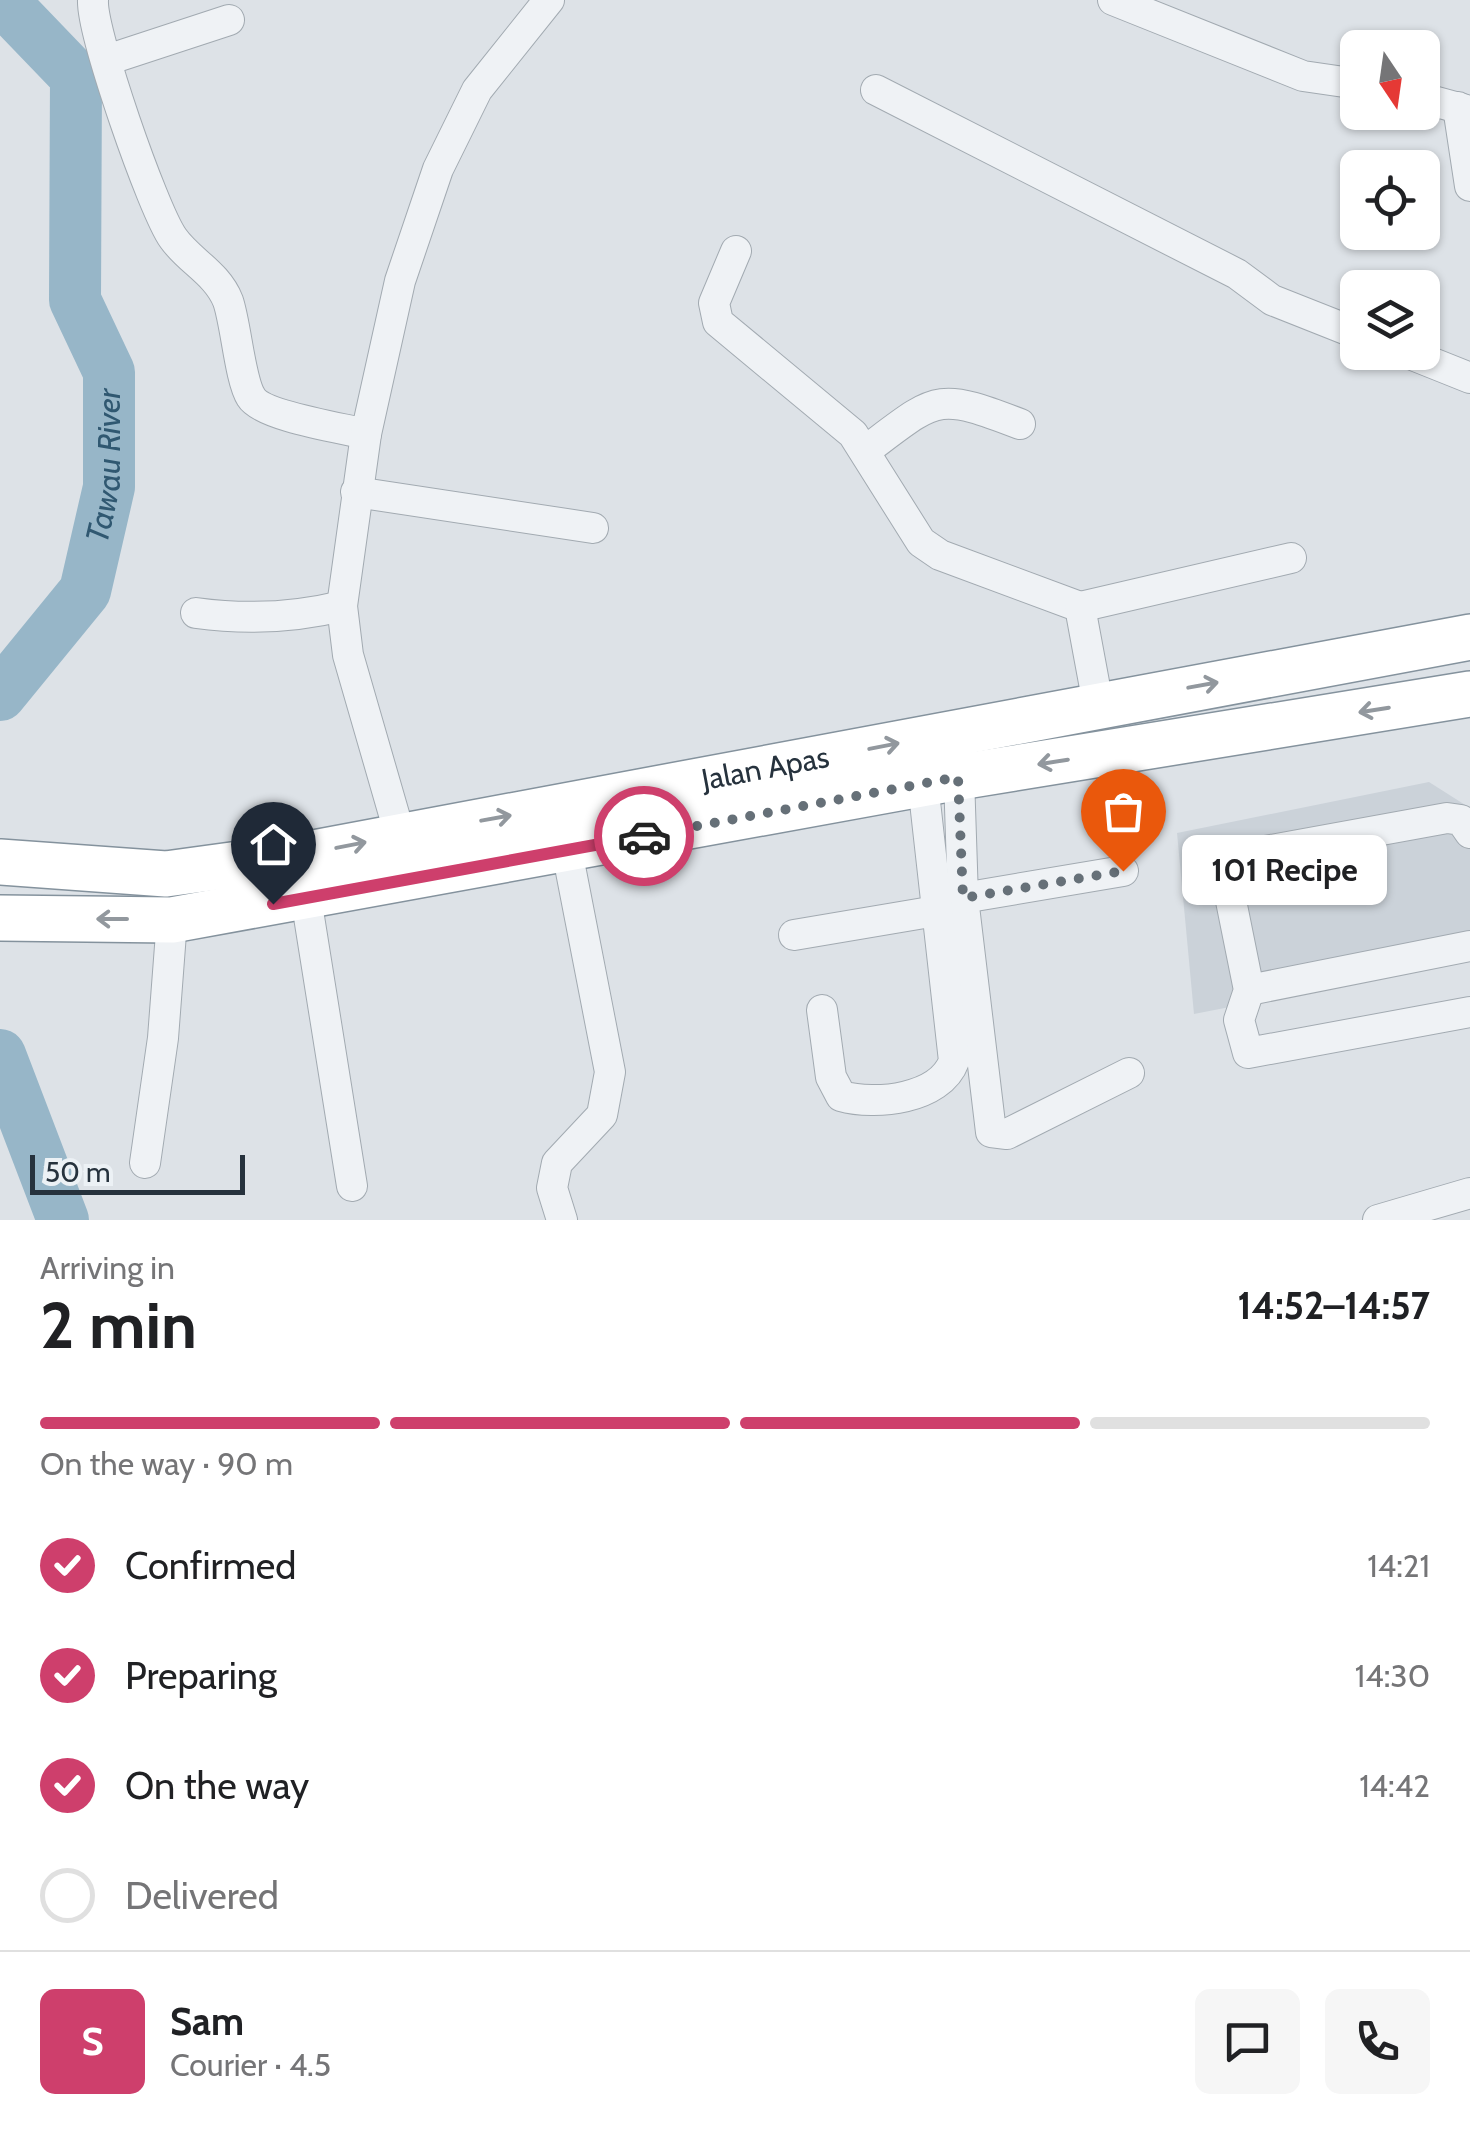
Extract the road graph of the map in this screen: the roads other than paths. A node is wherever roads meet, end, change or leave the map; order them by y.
1 (93, 0) edge
2 (549, 0) edge
3 (1113, 0) edge
4 (229, 20) dead end
5 (107, 60) junction
6 (1340, 81) edge
7 (876, 90) dead end
8 (1464, 109) edge
9 (1470, 186) edge
10 (736, 251) dead end
11 (1340, 327) edge
12 (1440, 366) edge
13 (1470, 378) edge
14 (1020, 424) dead end
15 (366, 434) junction
16 (865, 451) junction
17 (356, 492) junction
18 (593, 528) dead end
19 (1291, 558) dead end
20 (342, 606) junction
21 (1080, 607) junction
22 (1470, 610) edge
23 (196, 612) dead end
24 (1470, 637) edge
25 (1399, 649) junction
26 (1470, 694) edge
27 (1098, 704) junction
28 (941, 780) junction
29 (1470, 833) edge
30 (400, 835) junction
31 (567, 851) junction
32 (519, 860) junction
33 (6, 862) edge
34 (1123, 871) dead end
35 (306, 898) junction
36 (949, 905) junction
37 (3, 918) edge
38 (172, 920) junction
39 (794, 935) dead end
40 (1470, 946) edge
41 (1249, 990) junction
42 (822, 1010) dead end
43 (1470, 1012) edge
44 (1129, 1074) dead end
45 (144, 1163) dead end
46 (352, 1186) dead end
47 (1470, 1193) edge
48 (562, 1220) edge
49 (1378, 1220) edge

1 - 5 street
2 - 15 street
3 - 6 street
4 - 5 street
5 - 15 street
7 - 11 street
8 - 9 street
10 - 16 street
12 - 13 street
14 - 16 street
15 - 17 street
16 - 21 street
17 - 18 street
17 - 20 street
19 - 21 street
20 - 23 street
20 - 30 street
21 - 27 street
22 - 25 highway
24 - 25 highway, Jalan Apas
27 -> 25 highway, Jalan Apas
26 -> 28 highway, Jalan Apas
30 -> 27 highway, Jalan Apas
28 - 31 highway, Jalan Apas
28 - 36 street
29 - 41 street
30 - 32 highway
33 -> 30 highway, Jalan Apas
31 - 32 highway, Jalan Apas
31 - 48 street
32 - 35 highway, Jalan Apas
34 - 36 street
35 - 38 highway, Jalan Apas
35 - 46 street
36 - 39 street
36 - 42 street
36 - 44 street
38 -> 37 highway, Jalan Apas
38 - 45 street
40 - 41 street
41 - 43 street
47 - 49 street

